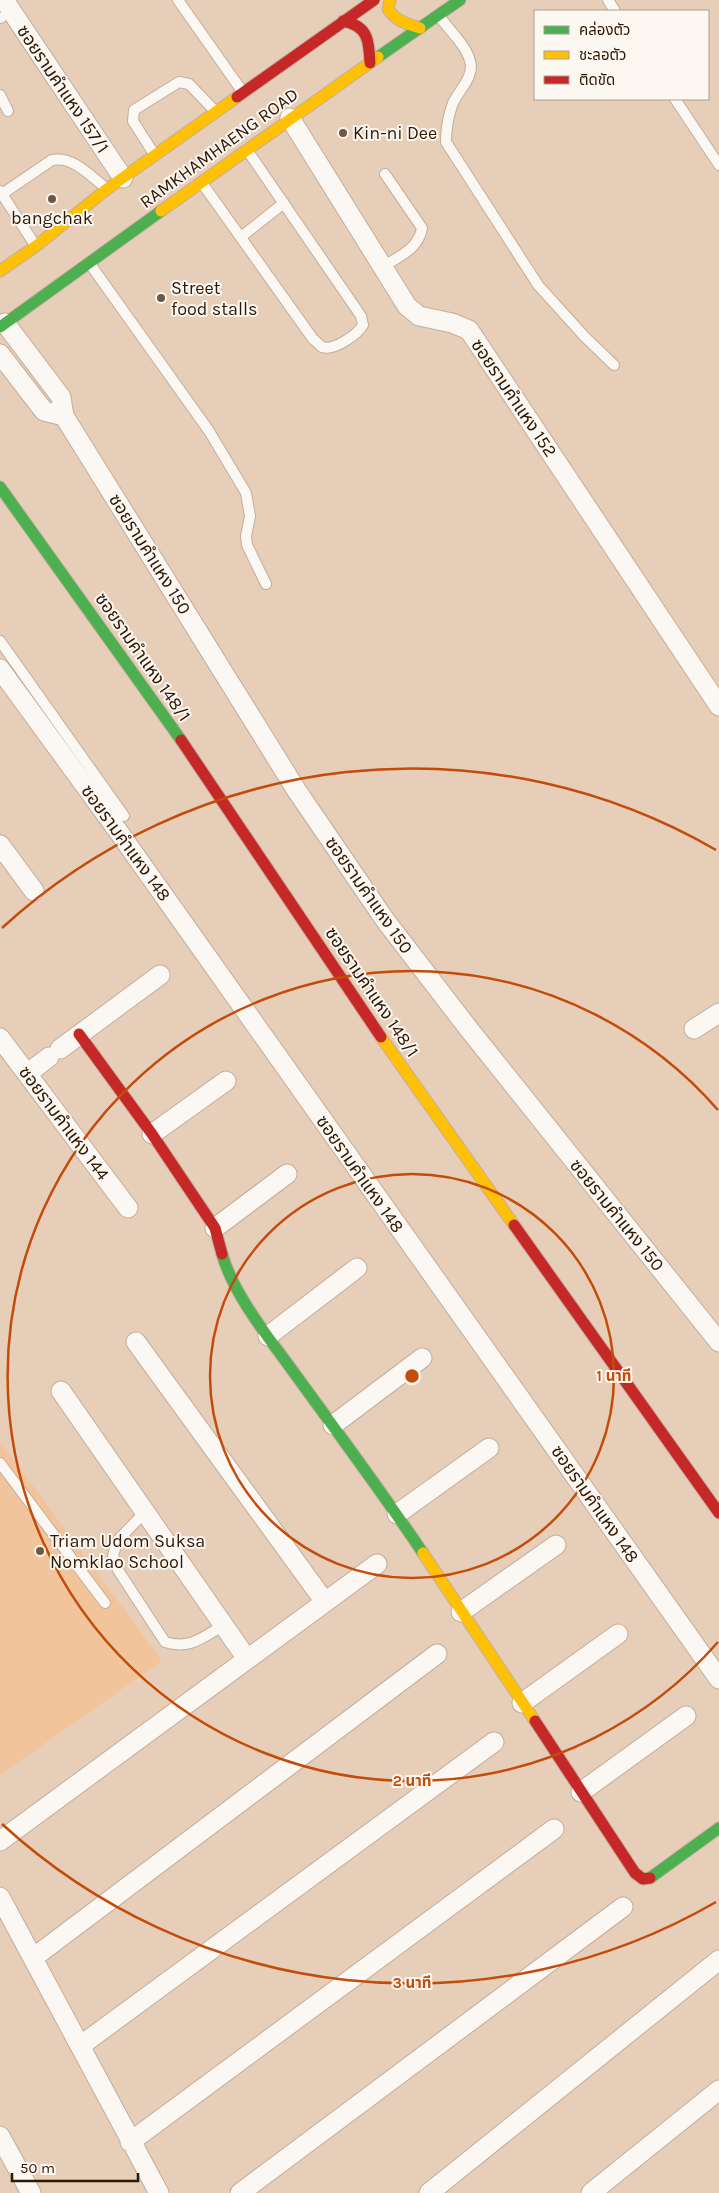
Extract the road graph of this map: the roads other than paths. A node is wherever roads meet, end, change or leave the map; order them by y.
1 (4, 0) edge
2 (178, 0) edge
3 (390, 0) edge
4 (460, 0) edge
5 (368, 2) edge
6 (439, 15) junction
7 (344, 21) junction
8 (420, 28) junction
9 (370, 63) junction
10 (242, 92) junction
11 (0, 95) edge
12 (676, 100) edge
13 (8, 111) dead end
14 (215, 112) junction
15 (290, 118) junction
16 (246, 149) junction
17 (155, 155) junction
18 (719, 165) edge
19 (385, 174) dead end
20 (201, 181) junction
21 (115, 184) junction
22 (1, 192) edge
23 (284, 203) junction
24 (241, 237) junction
25 (36, 246) junction
26 (90, 263) junction
27 (2, 265) edge
28 (384, 266) junction
29 (2, 325) edge
30 (0, 354) edge
31 (614, 365) dead end
32 (64, 416) junction
33 (0, 488) edge
34 (266, 584) dead end
35 (0, 641) edge
36 (0, 669) edge
37 (719, 706) edge
38 (124, 816) dead end
39 (1, 848) edge
40 (34, 891) dead end
41 (160, 974) dead end
42 (719, 1013) edge
43 (694, 1029) dead end
44 (79, 1034) junction
45 (0, 1038) edge
46 (27, 1074) junction
47 (226, 1081) dead end
48 (152, 1134) junction
49 (287, 1174) dead end
50 (128, 1208) dead end
51 (215, 1228) junction
52 (357, 1268) dead end
53 (268, 1336) junction
54 (136, 1342) dead end
55 (719, 1342) edge
56 (422, 1358) dead end
57 (61, 1390) dead end
58 (332, 1425) junction
59 (488, 1448) dead end
60 (0, 1463) edge
61 (145, 1512) junction
62 (719, 1512) edge
63 (397, 1514) junction
64 (556, 1544) dead end
65 (377, 1564) dead end
66 (325, 1602) junction
67 (105, 1603) dead end
68 (461, 1612) junction
69 (224, 1625) junction
70 (618, 1634) dead end
71 (437, 1654) dead end
72 (247, 1660) junction
73 (719, 1679) edge
74 (522, 1703) junction
75 (686, 1716) dead end
76 (494, 1742) dead end
77 (581, 1792) junction
78 (719, 1828) edge
79 (554, 1829) dead end
80 (0, 1841) edge
81 (0, 1897) edge
82 (623, 1908) dead end
83 (33, 1958) junction
84 (719, 1960) edge
85 (80, 2046) junction
86 (719, 2090) edge
87 (0, 2136) edge
88 (130, 2142) junction
89 (30, 2193) edge
90 (159, 2193) edge
91 (240, 2193) edge
92 (429, 2193) edge
93 (591, 2193) edge

1 - 21 street, ซอยรามคำแหง 157/1
2 - 10 lane
3 - 8 street
4 - 6 street, RAMKHAMHAENG ROAD
5 - 7 street, RAMKHAMHAENG ROAD
6 - 8 street, RAMKHAMHAENG ROAD
6 - 31 lane
7 - 9 street
7 - 10 street, RAMKHAMHAENG ROAD
8 - 9 street, RAMKHAMHAENG ROAD
9 - 15 street, RAMKHAMHAENG ROAD
10 - 14 street, RAMKHAMHAENG ROAD
11 - 13 lane
12 - 18 lane
14 - 17 street, RAMKHAMHAENG ROAD
14 - 17 lane
15 - 16 street, RAMKHAMHAENG ROAD
15 - 28 street, ซอยรามคำแหง 152
16 - 20 street, RAMKHAMHAENG ROAD
16 - 23 lane
17 - 21 street, RAMKHAMHAENG ROAD
19 - 28 lane
20 - 24 lane
20 - 26 street, RAMKHAMHAENG ROAD
21 - 22 lane
21 - 25 street, RAMKHAMHAENG ROAD
22 - 25 lane
23 - 24 lane
23 - 24 lane
25 - 27 street, RAMKHAMHAENG ROAD
26 - 29 street, RAMKHAMHAENG ROAD
26 - 34 lane
28 - 37 street, ซอยรามคำแหง 152
29 - 32 street, ซอยรามคำแหง 150
30 - 32 street
32 - 55 street, ซอยรามคำแหง 150
33 - 62 street, ซอยรามคำแหง 148/1
35 - 38 lane
36 - 73 street, ซอยรามคำแหง 148
39 - 40 street
41 - 44 street
42 - 43 street
44 - 46 street
44 - 48 street
45 - 46 street, ซอยรามคำแหง 144
46 - 50 street, ซอยรามคำแหง 144
47 - 48 street
48 - 51 street
49 - 51 street
51 - 53 street
52 - 53 street
53 - 58 street
54 - 66 street
56 - 58 street
57 - 61 street
58 - 63 street
59 - 63 street
60 - 67 lane
61 - 69 street
61 - 69 lane
63 - 68 street
64 - 68 street
65 - 66 street
66 - 72 street
68 - 74 street
69 - 72 street
70 - 74 street
71 - 83 street
72 - 80 street
74 - 77 street
75 - 77 street
76 - 85 street
77 - 78 street
79 - 88 street
81 - 83 street
82 - 91 street
83 - 85 street
84 - 92 street
85 - 88 street
86 - 93 street
87 - 89 street
88 - 90 street

